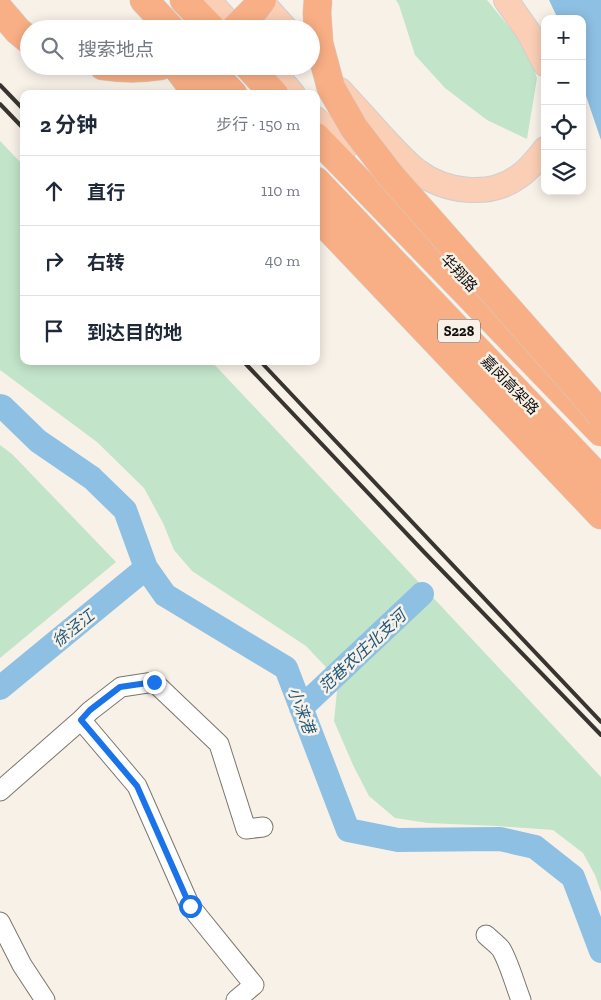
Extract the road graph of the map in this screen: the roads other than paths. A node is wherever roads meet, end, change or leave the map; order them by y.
1 (126, 0) edge
2 (133, 0) edge
3 (144, 0) edge
4 (164, 0) edge
5 (184, 0) edge
6 (208, 0) edge
7 (261, 0) edge
8 (318, 0) edge
9 (506, 0) edge
10 (0, 10) edge
11 (141, 20) edge
12 (151, 20) edge
13 (163, 20) edge
14 (169, 20) edge
15 (203, 20) edge
16 (227, 20) edge
17 (244, 20) edge
18 (278, 20) edge
19 (317, 20) edge
20 (20, 33) edge
21 (320, 47) edge
22 (543, 60) edge
23 (320, 67) edge
24 (183, 75) edge
25 (197, 75) edge
26 (201, 75) edge
27 (215, 75) edge
28 (256, 75) edge
29 (277, 75) edge
30 (194, 90) edge
31 (205, 90) edge
32 (215, 90) edge
33 (229, 90) edge
34 (270, 90) edge
35 (290, 90) edge
36 (320, 123) edge
37 (320, 141) edge
38 (544, 150) edge
39 (320, 185) edge
40 (320, 198) edge
41 (320, 219) edge
42 (320, 243) edge
43 (599, 422) edge
44 (601, 481) edge
45 (601, 515) edge
46 (601, 523) edge
47 (81, 720) junction
48 (0, 791) edge
49 (263, 827) dead end
50 (0, 922) edge
51 (486, 935) dead end
52 (45, 1000) edge
53 (236, 1000) edge
54 (521, 1000) edge

1 - 11 highway
2 - 12 main road
3 - 13 highway
4 - 14 highway
5 - 15 highway
6 - 16 main road
7 - 17 highway, bridge
7 - 18 main road
8 - 19 highway, bridge
9 - 22 main road
10 - 20 highway
21 - 43 highway, bridge
23 - 38 main road
24 - 30 highway
25 - 31 highway
26 - 32 main road
27 - 33 highway
28 - 34 highway
29 - 35 main road
36 - 43 main road, 华翔路
37 - 43 highway, S228
39 - 44 highway, 嘉闵高架路 / S228
40 - 44 main road
41 - 45 highway
42 - 46 highway
47 - 48 lane
47 - 49 lane
47 - 53 lane
50 - 52 lane
51 - 54 lane

